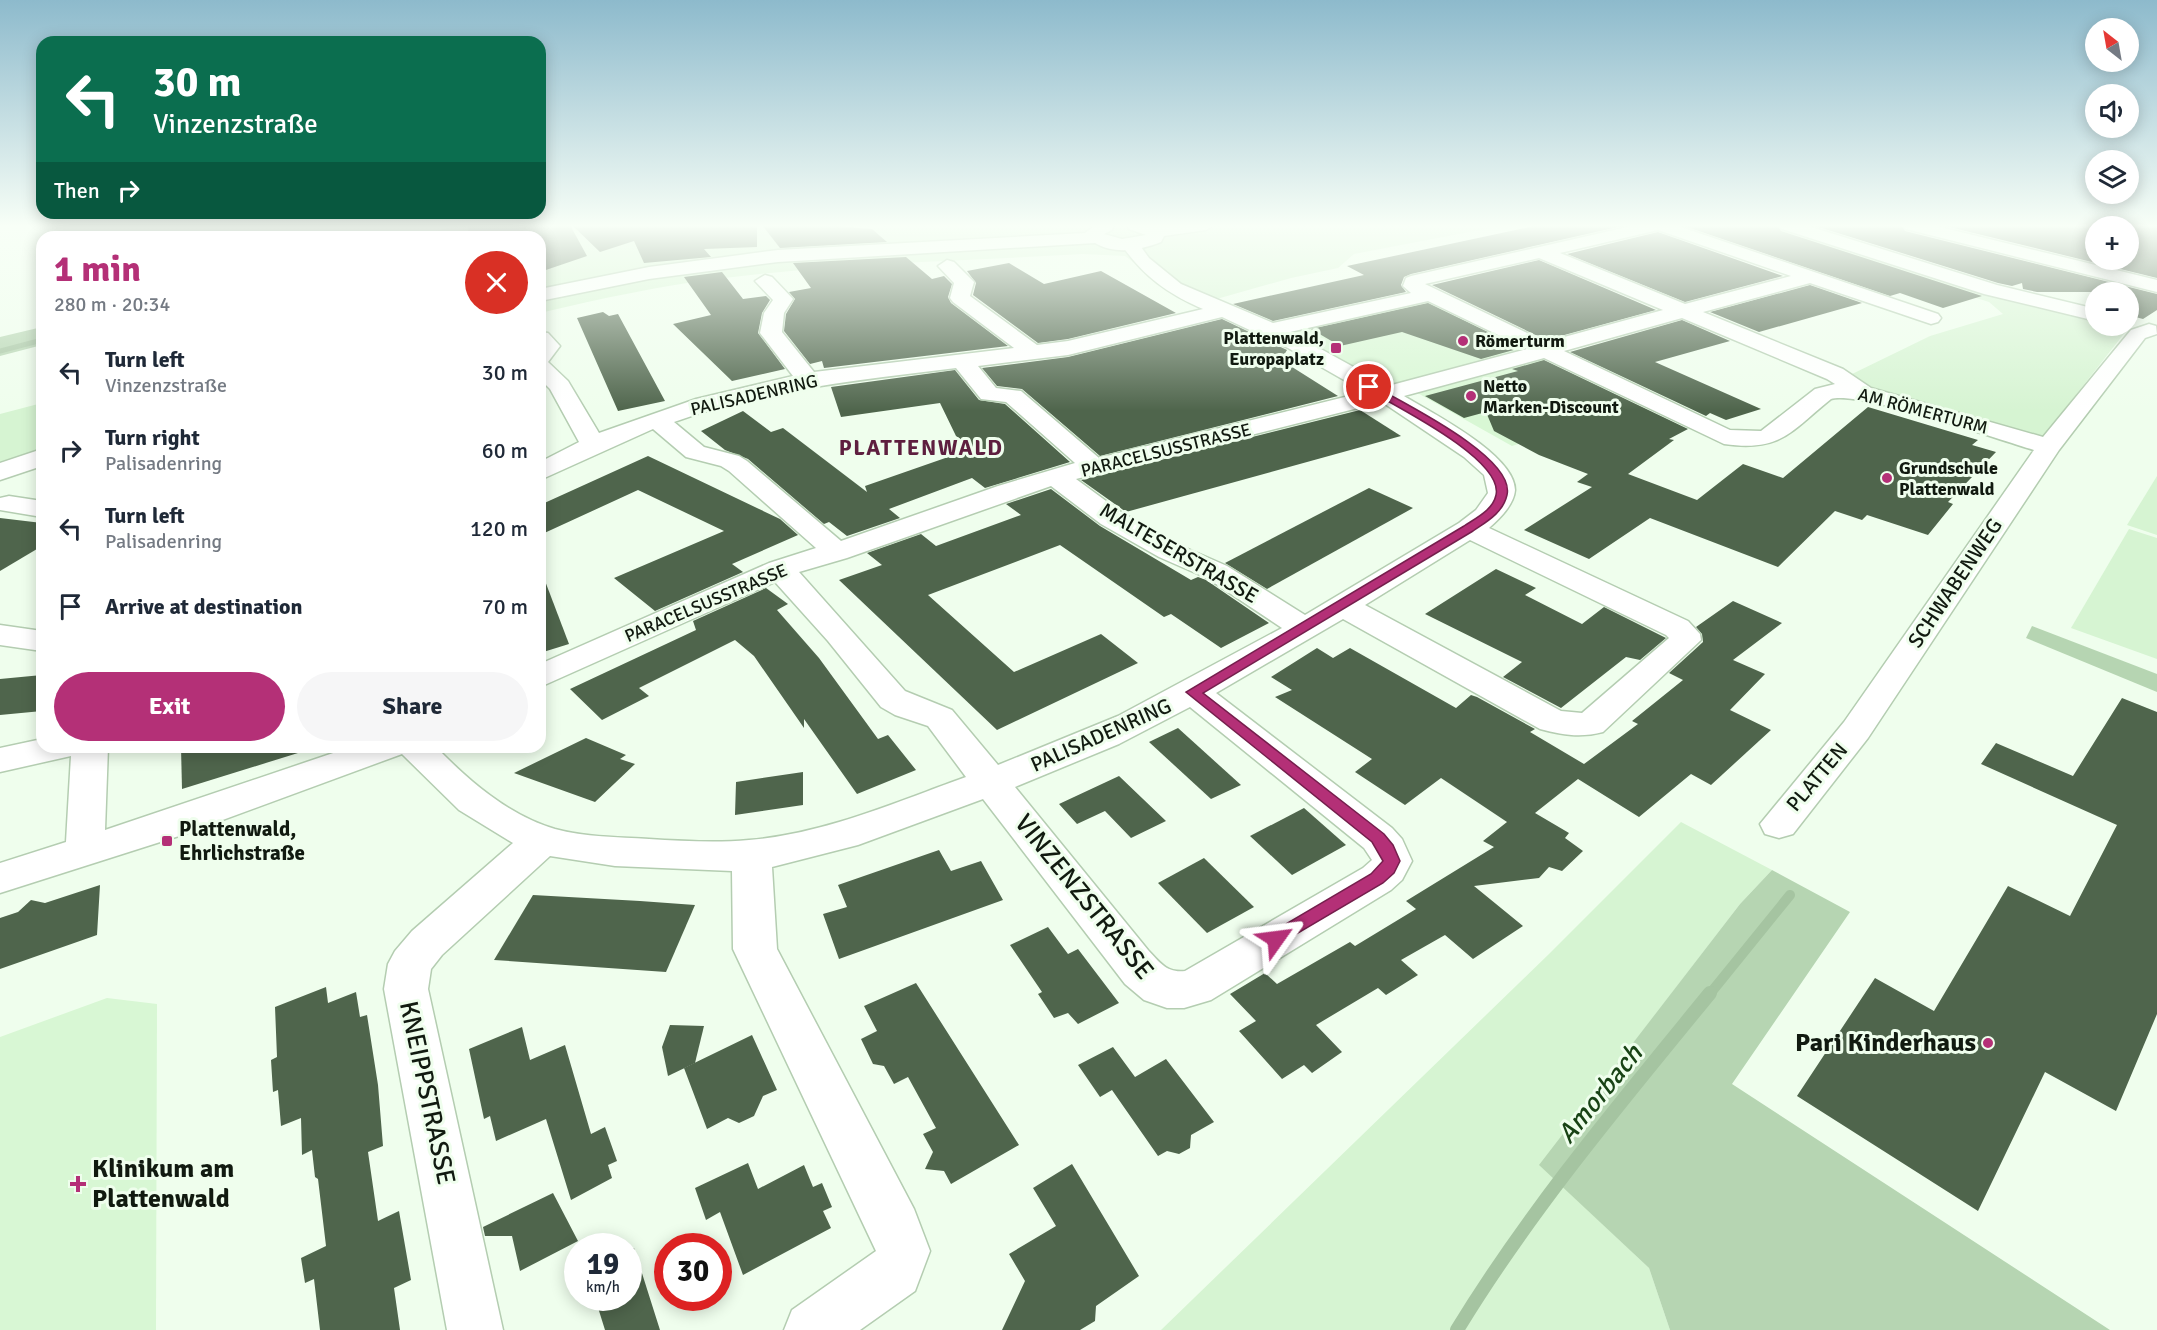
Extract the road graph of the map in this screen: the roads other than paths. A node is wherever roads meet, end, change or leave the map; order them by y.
1 (579, 287) edge
2 (771, 287) edge
3 (963, 287) edge
4 (1179, 287) edge
5 (1417, 287) edge
6 (1625, 287) edge
7 (1771, 287) edge
8 (1840, 287) edge
9 (1982, 287) edge
10 (1420, 290) junction
11 (546, 294) edge
12 (1226, 310) junction
13 (1679, 310) junction
14 (2085, 312) edge
15 (1931, 318) dead end
16 (2145, 328) edge
17 (1271, 330) junction
18 (1545, 351) junction
19 (1034, 353) junction
20 (963, 362) junction
21 (546, 372) edge
22 (808, 380) junction
23 (1863, 393) junction
24 (1384, 396) junction
25 (657, 420) junction
26 (594, 446) junction
27 (2049, 446) junction
28 (36, 459) edge
29 (1094, 467) junction
30 (546, 469) edge
31 (0, 472) edge
32 (1055, 476) junction
33 (9, 504) dead end
34 (36, 508) edge
35 (1468, 529) junction
36 (837, 552) junction
37 (779, 569) junction
38 (1341, 605) junction
39 (1304, 628) junction
40 (0, 635) edge
41 (36, 640) edge
42 (546, 674) edge
43 (1193, 692) junction
44 (1856, 730) joint
45 (36, 752) edge
46 (90, 753) edge
47 (371, 753) edge
48 (421, 753) edge
49 (0, 760) edge
50 (991, 782) junction
51 (1779, 824) dead end
52 (543, 840) junction
53 (85, 852) junction
54 (751, 855) junction
55 (0, 878) edge
56 (475, 1330) edge
57 (812, 1330) edge

1 - 11 street
2 - 22 street
3 - 19 street
4 - 12 street, PALISADENRING
5 - 10 street
6 - 13 street
7 - 13 street, PARACELSUSSTRASSE
8 - 15 street
9 - 14 street
10 - 17 street
10 - 18 street, AM RÖMERTURM
12 - 17 street, PALISADENRING
12 - 19 street, PALISADENRING
13 - 18 street, PARACELSUSSTRASSE
13 - 23 street
16 - 27 street, SCHWABENWEG
17 - 24 street, PALISADENRING
18 - 23 street, AM RÖMERTURM
18 - 24 street, PARACELSUSSTRASSE
19 - 20 street, PALISADENRING
20 - 22 street, PALISADENRING
20 - 29 street
21 - 26 street
22 - 25 street, PALISADENRING
23 - 27 street, AM RÖMERTURM
24 - 29 street, PARACELSUSSTRASSE
24 - 35 street, PALISADENRING
25 - 26 street, PALISADENRING
25 - 36 street
26 - 30 street, PALISADENRING
27 - 44 street, SCHWABENWEG
28 - 31 street
29 - 32 street, PARACELSUSSTRASSE
32 - 36 street, PARACELSUSSTRASSE
32 - 39 street, MALTESERSTRASSE
33 - 34 street
35 - 38 street, PALISADENRING
35 - 38 street
36 - 37 street, PARACELSUSSTRASSE
37 - 42 street, PARACELSUSSTRASSE
37 - 50 street
38 - 39 street, PALISADENRING
39 - 43 street, PALISADENRING
40 - 41 street
43 - 50 street, PALISADENRING
43 - 50 street, VINZENZSTRASSE
44 - 51 street, PLATTEN
45 - 49 street
46 - 53 street
47 - 53 street
48 - 52 street, PALISADENRING
50 - 54 street, PALISADENRING
52 - 54 street, PALISADENRING
52 - 56 street, KNEIPPSTRASSE
53 - 55 street
54 - 57 street

